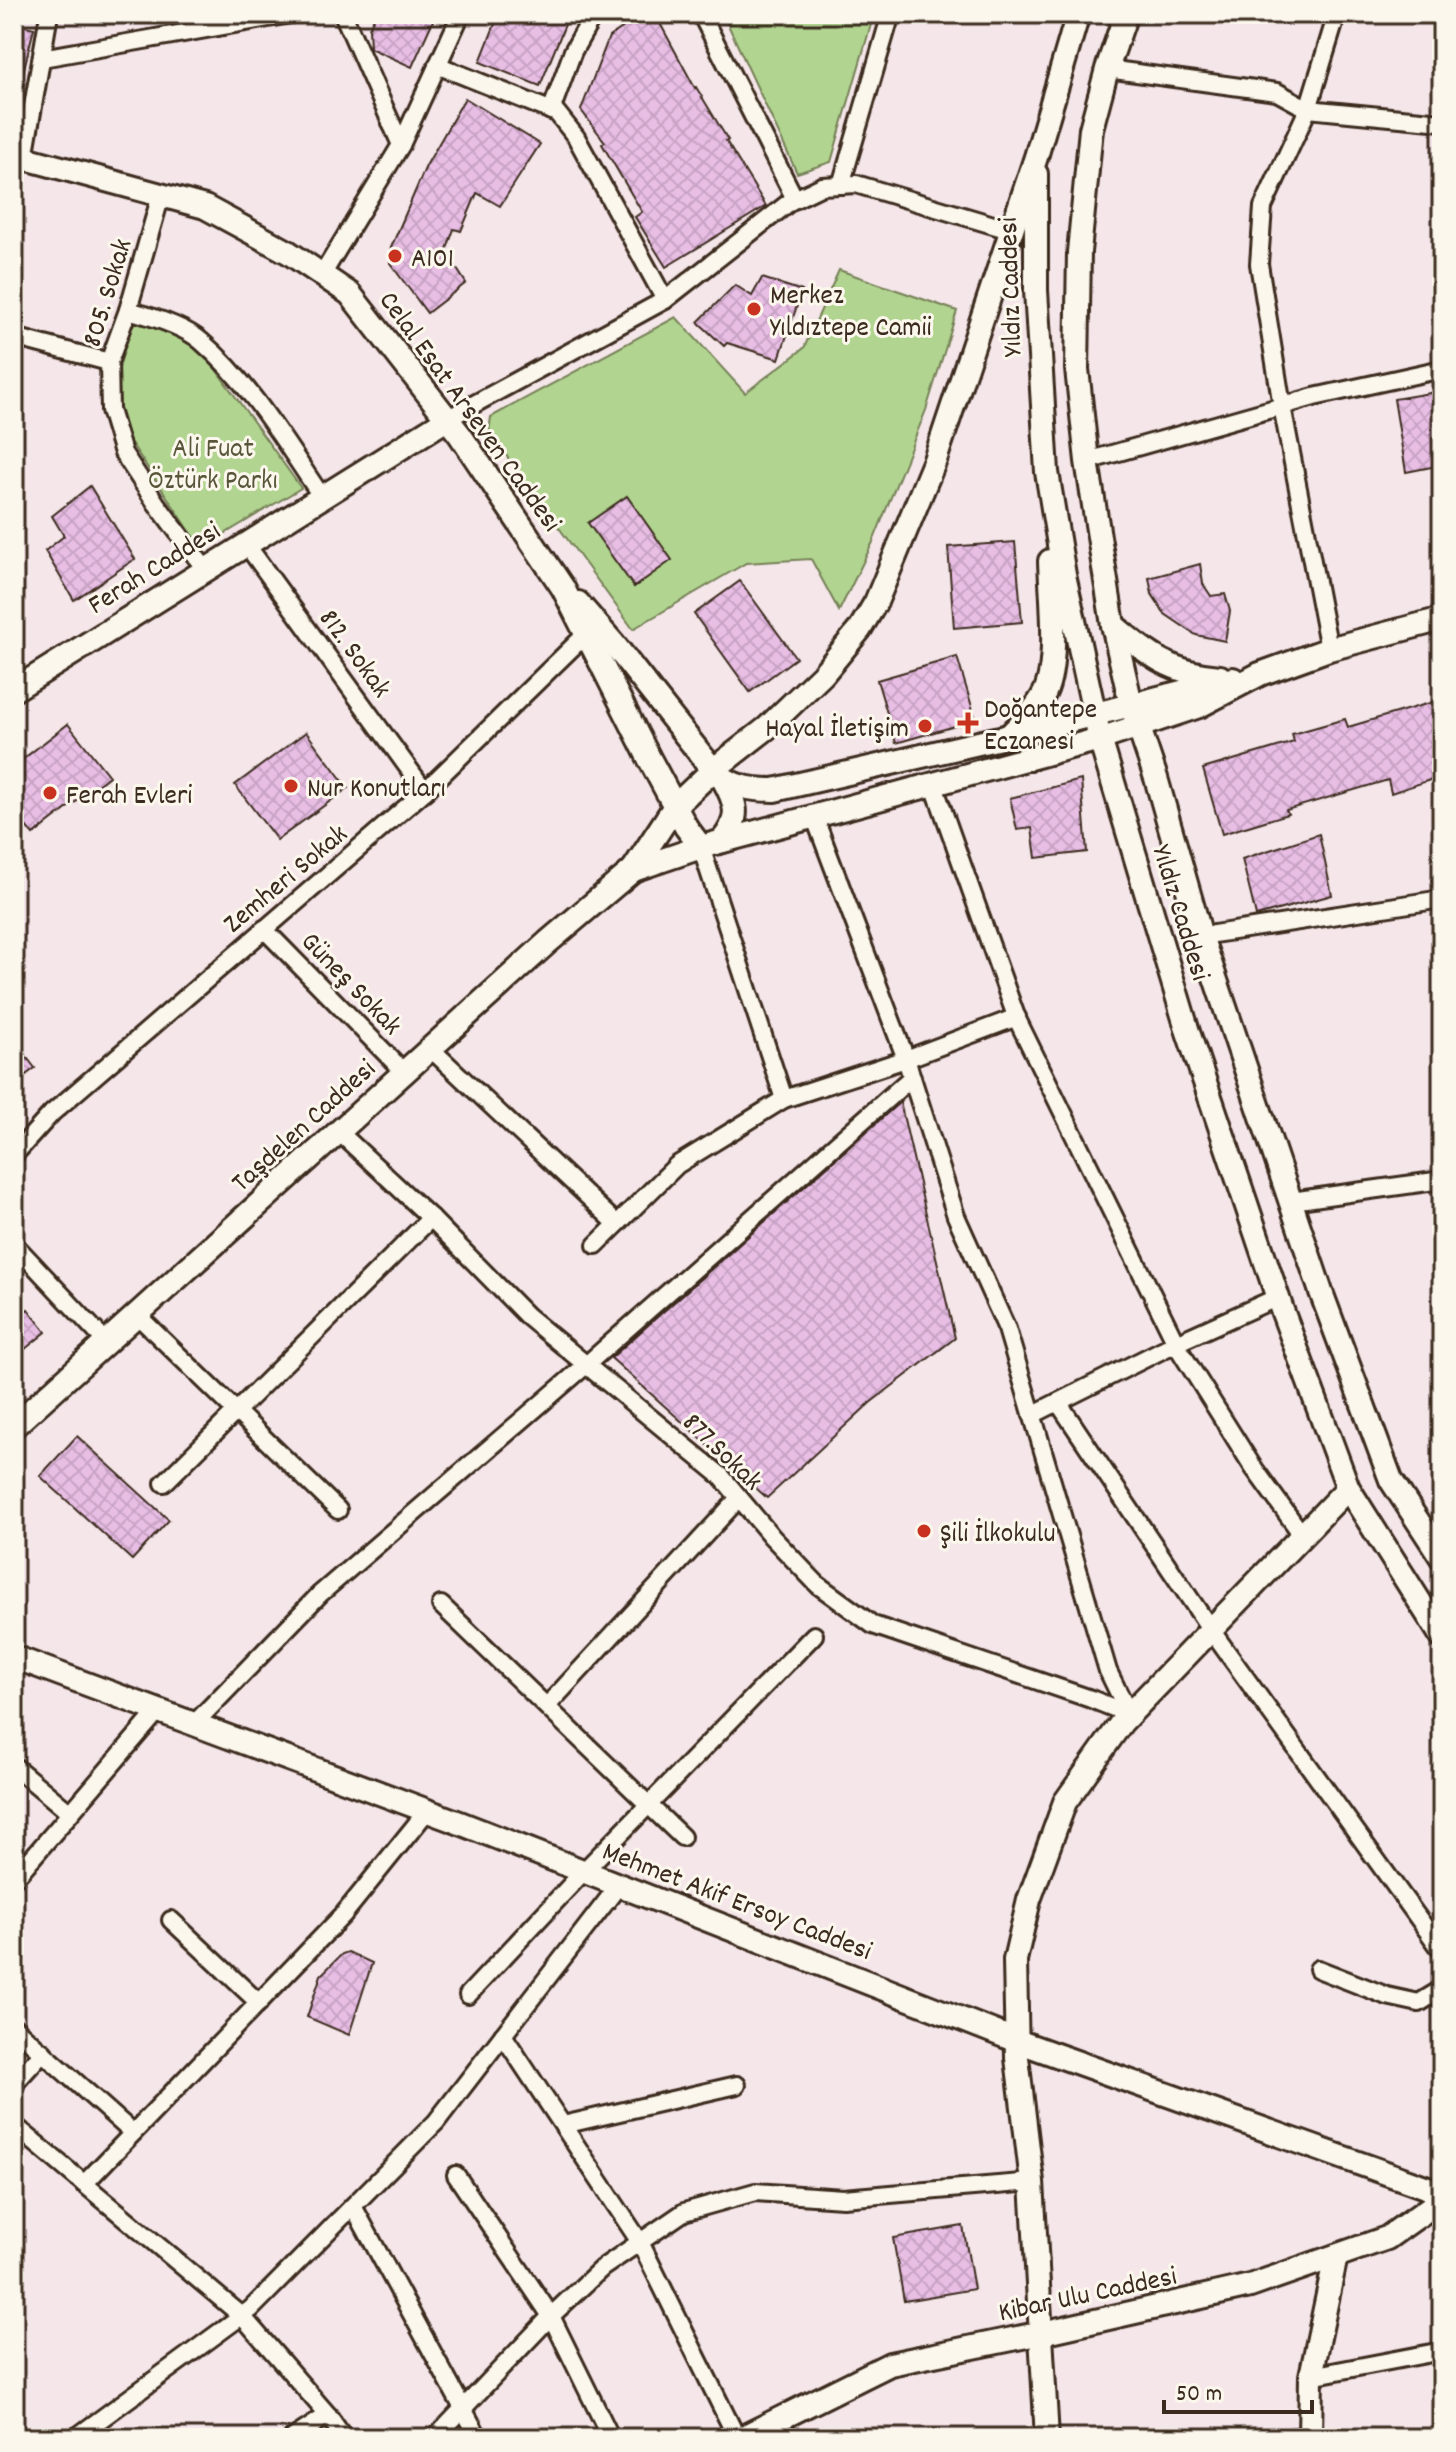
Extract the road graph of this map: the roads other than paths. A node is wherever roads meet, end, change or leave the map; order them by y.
1 (49, 14) edge
2 (291, 14) edge
3 (343, 14) edge
4 (461, 14) edge
5 (594, 14) edge
6 (701, 14) edge
7 (891, 14) edge
8 (1078, 14) edge
9 (1126, 14) edge
10 (1337, 14) edge
11 (42, 58) junction
12 (437, 65) junction
13 (1107, 69) junction
14 (1308, 109) junction
15 (551, 111) junction
16 (1442, 122) edge
17 (401, 145) junction
18 (19, 157) edge
19 (1036, 157) junction
20 (841, 185) junction
21 (161, 195) junction
22 (795, 199) junction
23 (1010, 230) junction
24 (322, 275) junction
25 (665, 300) junction
26 (128, 310) junction
27 (14, 337) edge
28 (109, 362) junction
29 (1442, 369) edge
30 (1282, 406) junction
31 (447, 419) junction
32 (1087, 461) junction
33 (1047, 472) junction
34 (322, 497) junction
35 (246, 544) junction
36 (205, 569) junction
37 (563, 588) junction
38 (1442, 619) edge
39 (1113, 625) junction
40 (585, 635) junction
41 (1329, 649) junction
42 (1249, 676) junction
43 (14, 690) edge
44 (1131, 704) junction
45 (1095, 713) junction
46 (1138, 728) junction
47 (1009, 736) junction
48 (1100, 739) junction
49 (718, 775) junction
50 (933, 783) junction
51 (425, 791) junction
52 (675, 806) junction
53 (814, 816) junction
54 (711, 844) junction
55 (633, 870) junction
56 (1442, 899) edge
57 (264, 929) junction
58 (1201, 936) junction
59 (1017, 1017) junction
60 (430, 1048) junction
61 (906, 1059) junction
62 (404, 1072) junction
63 (912, 1077) junction
64 (784, 1099) junction
65 (338, 1131) junction
66 (14, 1155) edge
67 (1442, 1180) edge
68 (1291, 1201) junction
69 (431, 1218) junction
70 (617, 1224) junction
71 (14, 1244) edge
72 (596, 1245) dead end
73 (1278, 1297) junction
74 (138, 1316) junction
75 (107, 1343) junction
76 (1176, 1343) junction
77 (586, 1365) junction
78 (1058, 1402) junction
79 (236, 1412) junction
80 (1032, 1415) junction
81 (14, 1426) edge
82 (164, 1483) dead end
83 (1348, 1488) junction
84 (739, 1498) junction
85 (338, 1510) dead end
86 (1303, 1536) junction
87 (1442, 1558) edge
88 (441, 1605) dead end
89 (1211, 1630) junction
90 (814, 1635) dead end
91 (1442, 1637) edge
92 (14, 1657) edge
93 (547, 1706) junction
94 (158, 1711) junction
95 (1129, 1714) junction
96 (194, 1724) junction
97 (14, 1766) edge
98 (649, 1805) junction
99 (427, 1811) junction
100 (70, 1813) junction
101 (682, 1837) dead end
102 (584, 1871) junction
103 (14, 1879) edge
104 (619, 1885) junction
105 (171, 1920) dead end
106 (1442, 1951) edge
107 (1318, 1969) dead end
108 (1442, 1989) edge
109 (468, 1995) dead end
110 (259, 2003) junction
111 (14, 2027) edge
112 (503, 2035) junction
113 (1017, 2041) junction
114 (43, 2052) junction
115 (14, 2084) edge
116 (737, 2085) dead end
117 (14, 2125) edge
118 (563, 2125) junction
119 (133, 2133) junction
120 (456, 2175) dead end
121 (1032, 2182) junction
122 (84, 2184) junction
123 (1442, 2193) edge
124 (1442, 2199) edge
125 (353, 2206) junction
126 (640, 2242) junction
127 (1336, 2256) junction
128 (242, 2316) junction
129 (551, 2316) junction
130 (1042, 2333) junction
131 (1442, 2351) edge
132 (1311, 2376) junction
133 (464, 2408) junction
134 (328, 2415) junction
135 (95, 2433) edge
136 (1302, 2437) edge
137 (75, 2438) edge
138 (293, 2438) edge
139 (344, 2438) edge
140 (435, 2438) edge
141 (479, 2438) edge
142 (611, 2438) edge
143 (739, 2438) edge
144 (1047, 2438) edge

1 - 11 street
2 - 11 street
3 - 17 street
4 - 12 street
5 - 15 street
6 - 22 street
7 - 20 street
8 - 19 main road
9 - 13 main road, Yıldız Caddesi
10 - 14 street
11 - 18 street
12 - 15 street
12 - 17 street
13 - 14 street
13 - 32 main road, Yıldız Caddesi
14 - 16 street
14 - 30 street
15 - 25 street
17 - 24 street
18 - 21 main road, Celal Esat Arseven Caddesi
19 - 23 main road
19 - 33 main road, Yıldız Caddesi
20 - 22 street
20 - 23 street
21 - 24 main road, Celal Esat Arseven Caddesi
21 - 26 street, 805. Sokak
22 - 25 street
23 - 49 main road
24 - 31 main road, Celal Esat Arseven Caddesi
25 - 31 street
26 - 28 street, 805. Sokak
26 - 34 street
27 - 28 street
28 - 36 street, 805. Sokak
29 - 30 street
30 - 32 street
30 - 41 street
31 - 34 main road, Ferah Caddesi
31 - 37 main road, Celal Esat Arseven Caddesi
32 - 39 main road, Yıldız Caddesi
33 - 45 main road, Yıldız Caddesi
33 - 47 main road
34 - 35 main road, Ferah Caddesi
35 - 36 main road, Ferah Caddesi
35 - 51 street, 812. Sokak
36 - 43 main road, Ferah Caddesi
37 - 40 main road
37 - 49 main road
38 - 41 main road
39 - 42 main road
39 - 44 main road, Yıldız Caddesi
40 - 51 street, Zemheri Sokak
40 - 52 main road
41 - 42 main road
42 - 44 main road
42 - 46 main road
44 - 45 main road
44 - 46 main road, Yıldız Caddesi
45 - 47 main road
45 - 48 main road, Yıldız Caddesi
46 - 48 main road
46 - 58 main road, Yıldız Caddesi
47 - 49 main road
48 - 50 main road
48 - 73 main road, Yıldız Caddesi
49 - 52 main road
49 - 54 main road
50 - 53 main road
50 - 59 street
51 - 57 street, Zemheri Sokak
52 - 54 main road
52 - 55 main road
53 - 54 main road
53 - 61 street
54 - 55 main road
54 - 64 street
55 - 60 main road, Taşdelen Caddesi
56 - 58 street
57 - 62 street, Güneş Sokak
57 - 66 street, Zemheri Sokak
58 - 68 main road, Yıldız Caddesi
59 - 61 street
59 - 76 street
60 - 62 main road, Taşdelen Caddesi
60 - 70 street
61 - 63 street
61 - 64 street
62 - 65 main road, Taşdelen Caddesi
63 - 77 street
63 - 80 street
64 - 70 street
65 - 69 street, 877.Sokak
65 - 74 main road, Taşdelen Caddesi
67 - 68 street
68 - 87 main road, Yıldız Caddesi
69 - 77 street, 877.Sokak
69 - 79 street
70 - 72 street
71 - 75 street
73 - 76 street
73 - 83 main road, Yıldız Caddesi
74 - 75 main road, Taşdelen Caddesi
74 - 79 street
75 - 81 main road, Taşdelen Caddesi
76 - 78 street
76 - 86 street
77 - 84 street, 877.Sokak
77 - 96 street
78 - 80 street
78 - 89 street
79 - 82 street
79 - 85 street
80 - 95 street
83 - 86 main road
83 - 91 main road, Yıldız Caddesi
84 - 93 street
84 - 95 street, 877.Sokak
86 - 89 main road
88 - 93 street
89 - 95 main road
89 - 106 street
90 - 98 street
92 - 94 main road, Mehmet Akif Ersoy Caddesi
93 - 98 street
94 - 96 main road, Mehmet Akif Ersoy Caddesi
94 - 100 street
95 - 113 main road
96 - 99 main road, Mehmet Akif Ersoy Caddesi
97 - 100 street
98 - 101 street
98 - 102 street
99 - 102 main road, Mehmet Akif Ersoy Caddesi
99 - 110 street
100 - 103 street
102 - 104 main road, Mehmet Akif Ersoy Caddesi
102 - 109 street
104 - 112 street
104 - 113 main road, Mehmet Akif Ersoy Caddesi
105 - 110 street
107 - 108 street
110 - 119 street
111 - 114 street
112 - 118 street
112 - 125 street
113 - 121 main road
113 - 123 main road, Mehmet Akif Ersoy Caddesi
114 - 115 street
114 - 119 street
116 - 118 street
117 - 122 street
118 - 126 street
119 - 122 street
120 - 129 street
121 - 126 street
121 - 130 main road
122 - 128 street
124 - 127 main road, Kibar Ulu Caddesi
125 - 128 street
125 - 133 street
126 - 129 street
126 - 143 street
127 - 130 main road, Kibar Ulu Caddesi
127 - 132 main road
128 - 134 street
128 - 135 street
129 - 133 street
129 - 142 street
130 - 143 main road, Kibar Ulu Caddesi
130 - 144 main road
131 - 132 street
132 - 136 main road
133 - 140 street
133 - 141 street
134 - 138 street
134 - 139 street
135 - 137 street

